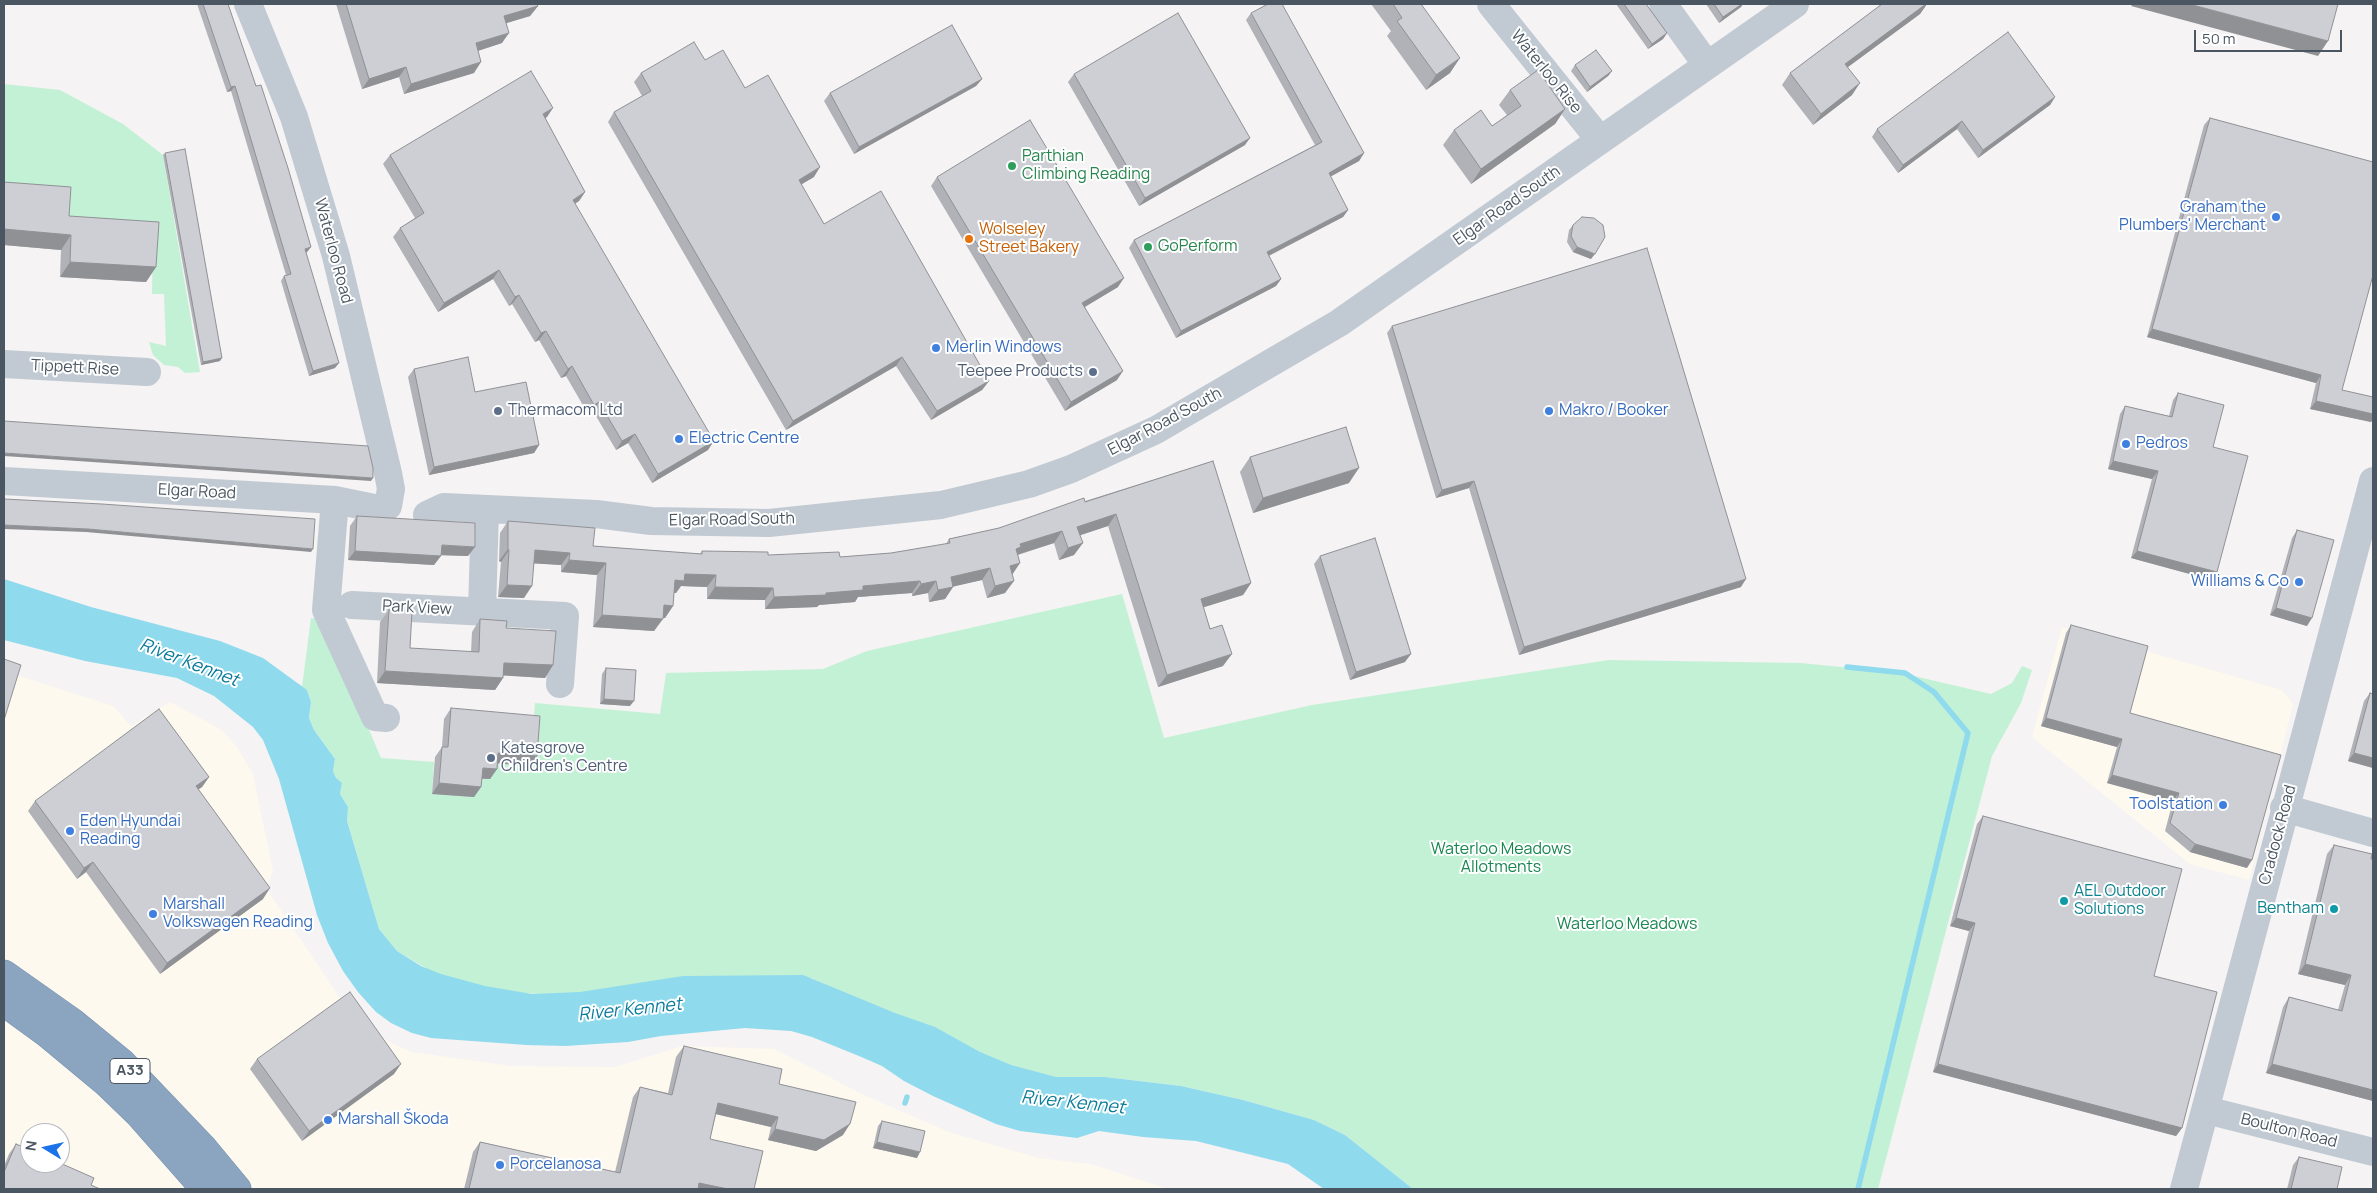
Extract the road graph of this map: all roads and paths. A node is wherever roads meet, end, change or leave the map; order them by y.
1 (248, 4) edge
2 (1491, 4) edge
3 (1664, 4) edge
4 (1795, 4) edge
5 (1708, 65) junction
6 (1600, 140) junction
7 (4, 364) edge
8 (147, 372) dead end
9 (4, 481) edge
10 (2373, 481) edge
11 (335, 500) junction
12 (388, 506) joint
13 (485, 510) junction
14 (428, 515) dead end
15 (352, 605) dead end
16 (482, 611) junction
17 (560, 684) dead end
18 (386, 718) dead end
19 (2284, 808) junction
20 (2373, 832) edge
21 (4, 974) edge
22 (4, 1002) edge
23 (2206, 1110) junction
24 (2373, 1152) edge
25 (206, 1189) edge
26 (237, 1189) edge
27 (2184, 1189) edge

1 - 12 street, Waterloo Road
2 - 6 street, Waterloo Rise
3 - 5 street
4 - 5 street, Elgar Road South
5 - 6 street, Elgar Road South
6 - 13 street, Elgar Road South
7 - 8 street, Tippett Rise
9 - 11 street, Elgar Road
10 - 19 street, Cradock Road
11 - 12 street, Elgar Road
11 - 18 street
13 - 14 street, Elgar Road South
13 - 16 street
15 - 16 street, Park View
16 - 17 street, Park View
19 - 20 street
19 - 23 street, Cradock Road
21 - 26 highway, A33
22 - 25 highway, A33
23 - 24 street, Boulton Road
23 - 27 street, Cradock Road

